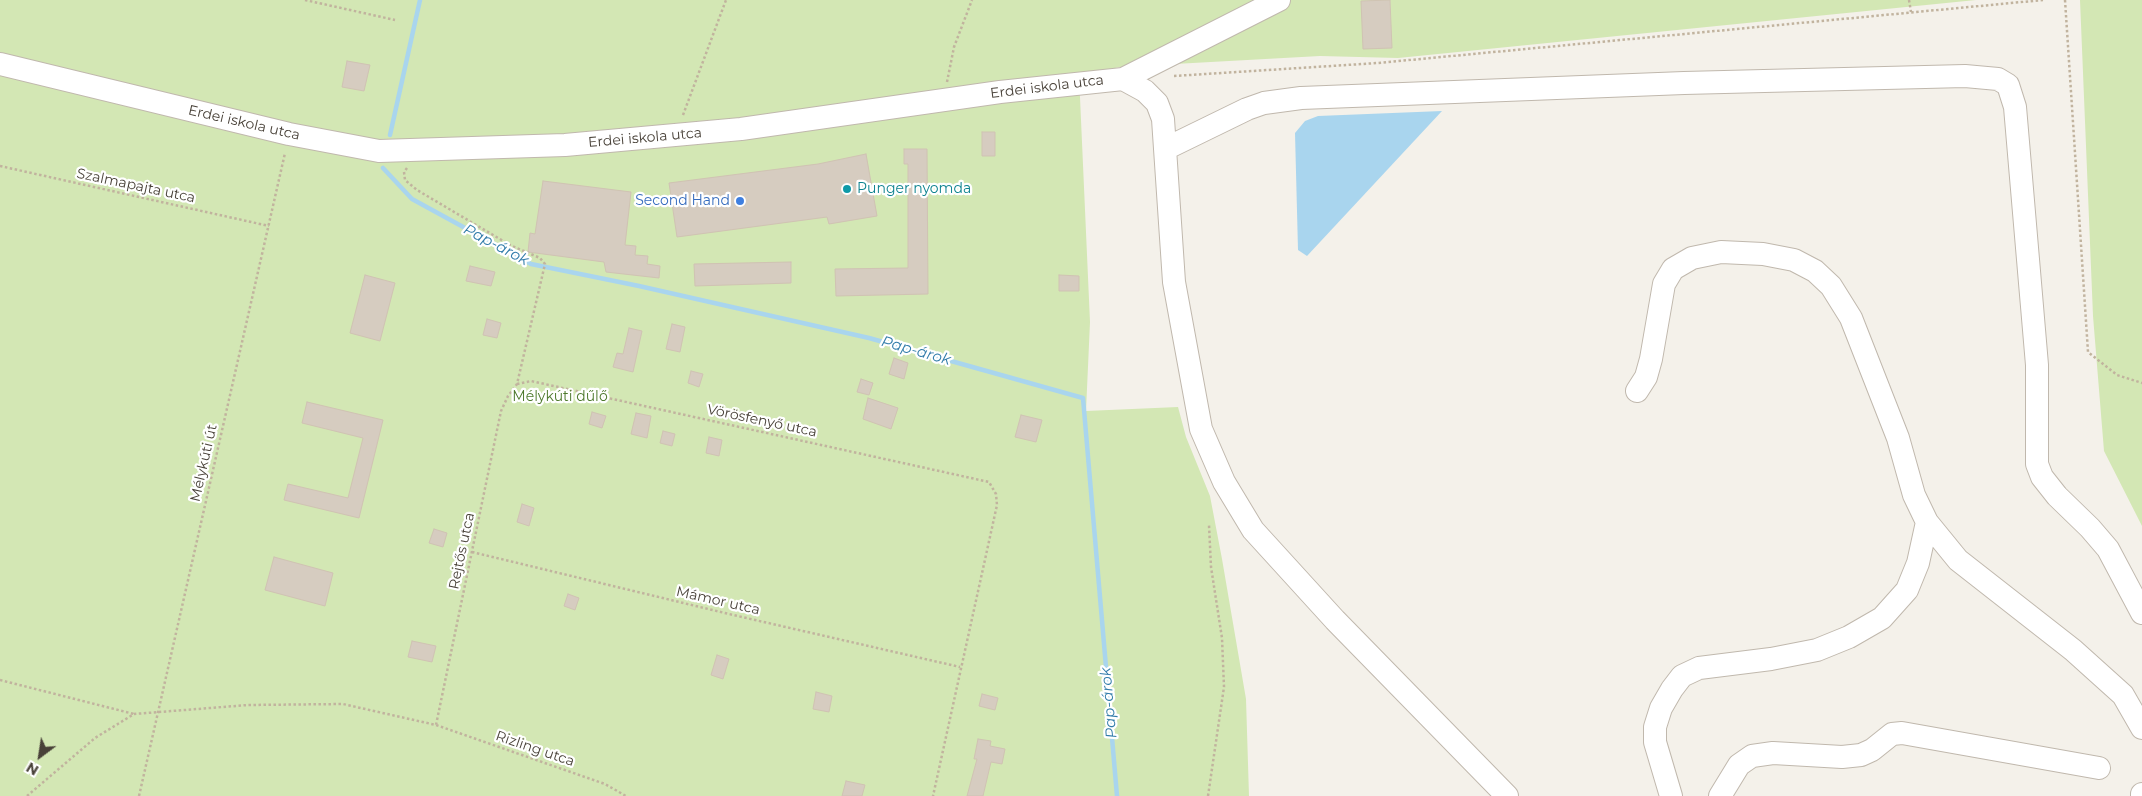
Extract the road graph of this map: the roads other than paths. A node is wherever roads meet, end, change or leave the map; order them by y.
1 (1279, 0) edge
2 (0, 64) edge
3 (1122, 79) junction
4 (1165, 149) junction
5 (1637, 391) dead end
6 (1927, 522) junction
7 (2142, 613) edge
8 (2142, 728) edge
9 (2099, 768) dead end
10 (1507, 796) edge
11 (1671, 796) edge
12 (1720, 796) edge

1 - 3 street, Erdei iskola utca
2 - 3 street, Erdei iskola utca
3 - 4 street
4 - 7 street
4 - 10 street
5 - 6 street
6 - 8 street
6 - 11 street
9 - 12 street

